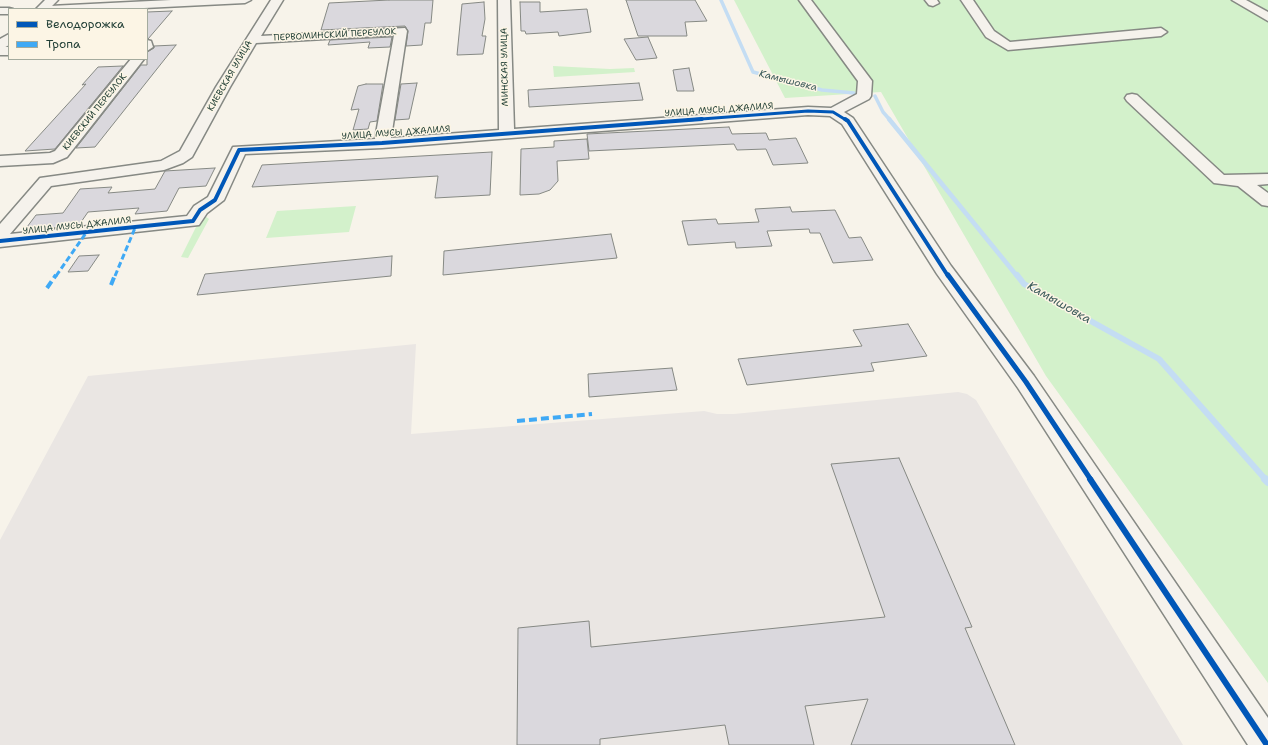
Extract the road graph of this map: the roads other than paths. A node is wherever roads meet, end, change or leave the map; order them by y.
1 (52, 0) edge
2 (245, 0) edge
3 (277, 0) edge
4 (504, 0) edge
5 (805, 0) edge
6 (967, 0) edge
7 (1238, 0) edge
8 (43, 8) edge
9 (72, 8) edge
10 (1268, 17) edge
11 (1161, 32) dead end
12 (8, 39) edge
13 (251, 40) junction
14 (0, 46) edge
15 (137, 60) edge
16 (1132, 98) dead end
17 (833, 112) junction
18 (507, 134) junction
19 (382, 143) junction
20 (186, 154) joint
21 (0, 161) edge
22 (1268, 179) edge
23 (1242, 181) junction
24 (1268, 201) edge
25 (0, 235) edge
26 (0, 241) edge
27 (1267, 745) edge

1 - 8 street
2 - 9 street
3 - 13 street, КИЕВСКАЯ УЛИЦА
4 - 18 street, МИНСКАЯ УЛИЦА
5 - 17 street
6 - 11 street
7 - 10 street
12 - 14 street
13 - 19 street, ПЕРВОМИНСКИЙ ПЕРЕУЛОК
13 - 20 street, КИЕВСКАЯ УЛИЦА
15 - 21 street, КИЕВСКИЙ ПЕРЕУЛОК
16 - 23 street
17 - 18 street, УЛИЦА МУСЫ ДЖАЛИЛЯ
17 - 27 street
18 - 19 street, УЛИЦА МУСЫ ДЖАЛИЛЯ
19 - 26 street, УЛИЦА МУСЫ ДЖАЛИЛЯ
20 - 25 street, УЛИЦА МУСЫ ДЖАЛИЛЯ
22 - 23 street
23 - 24 street

